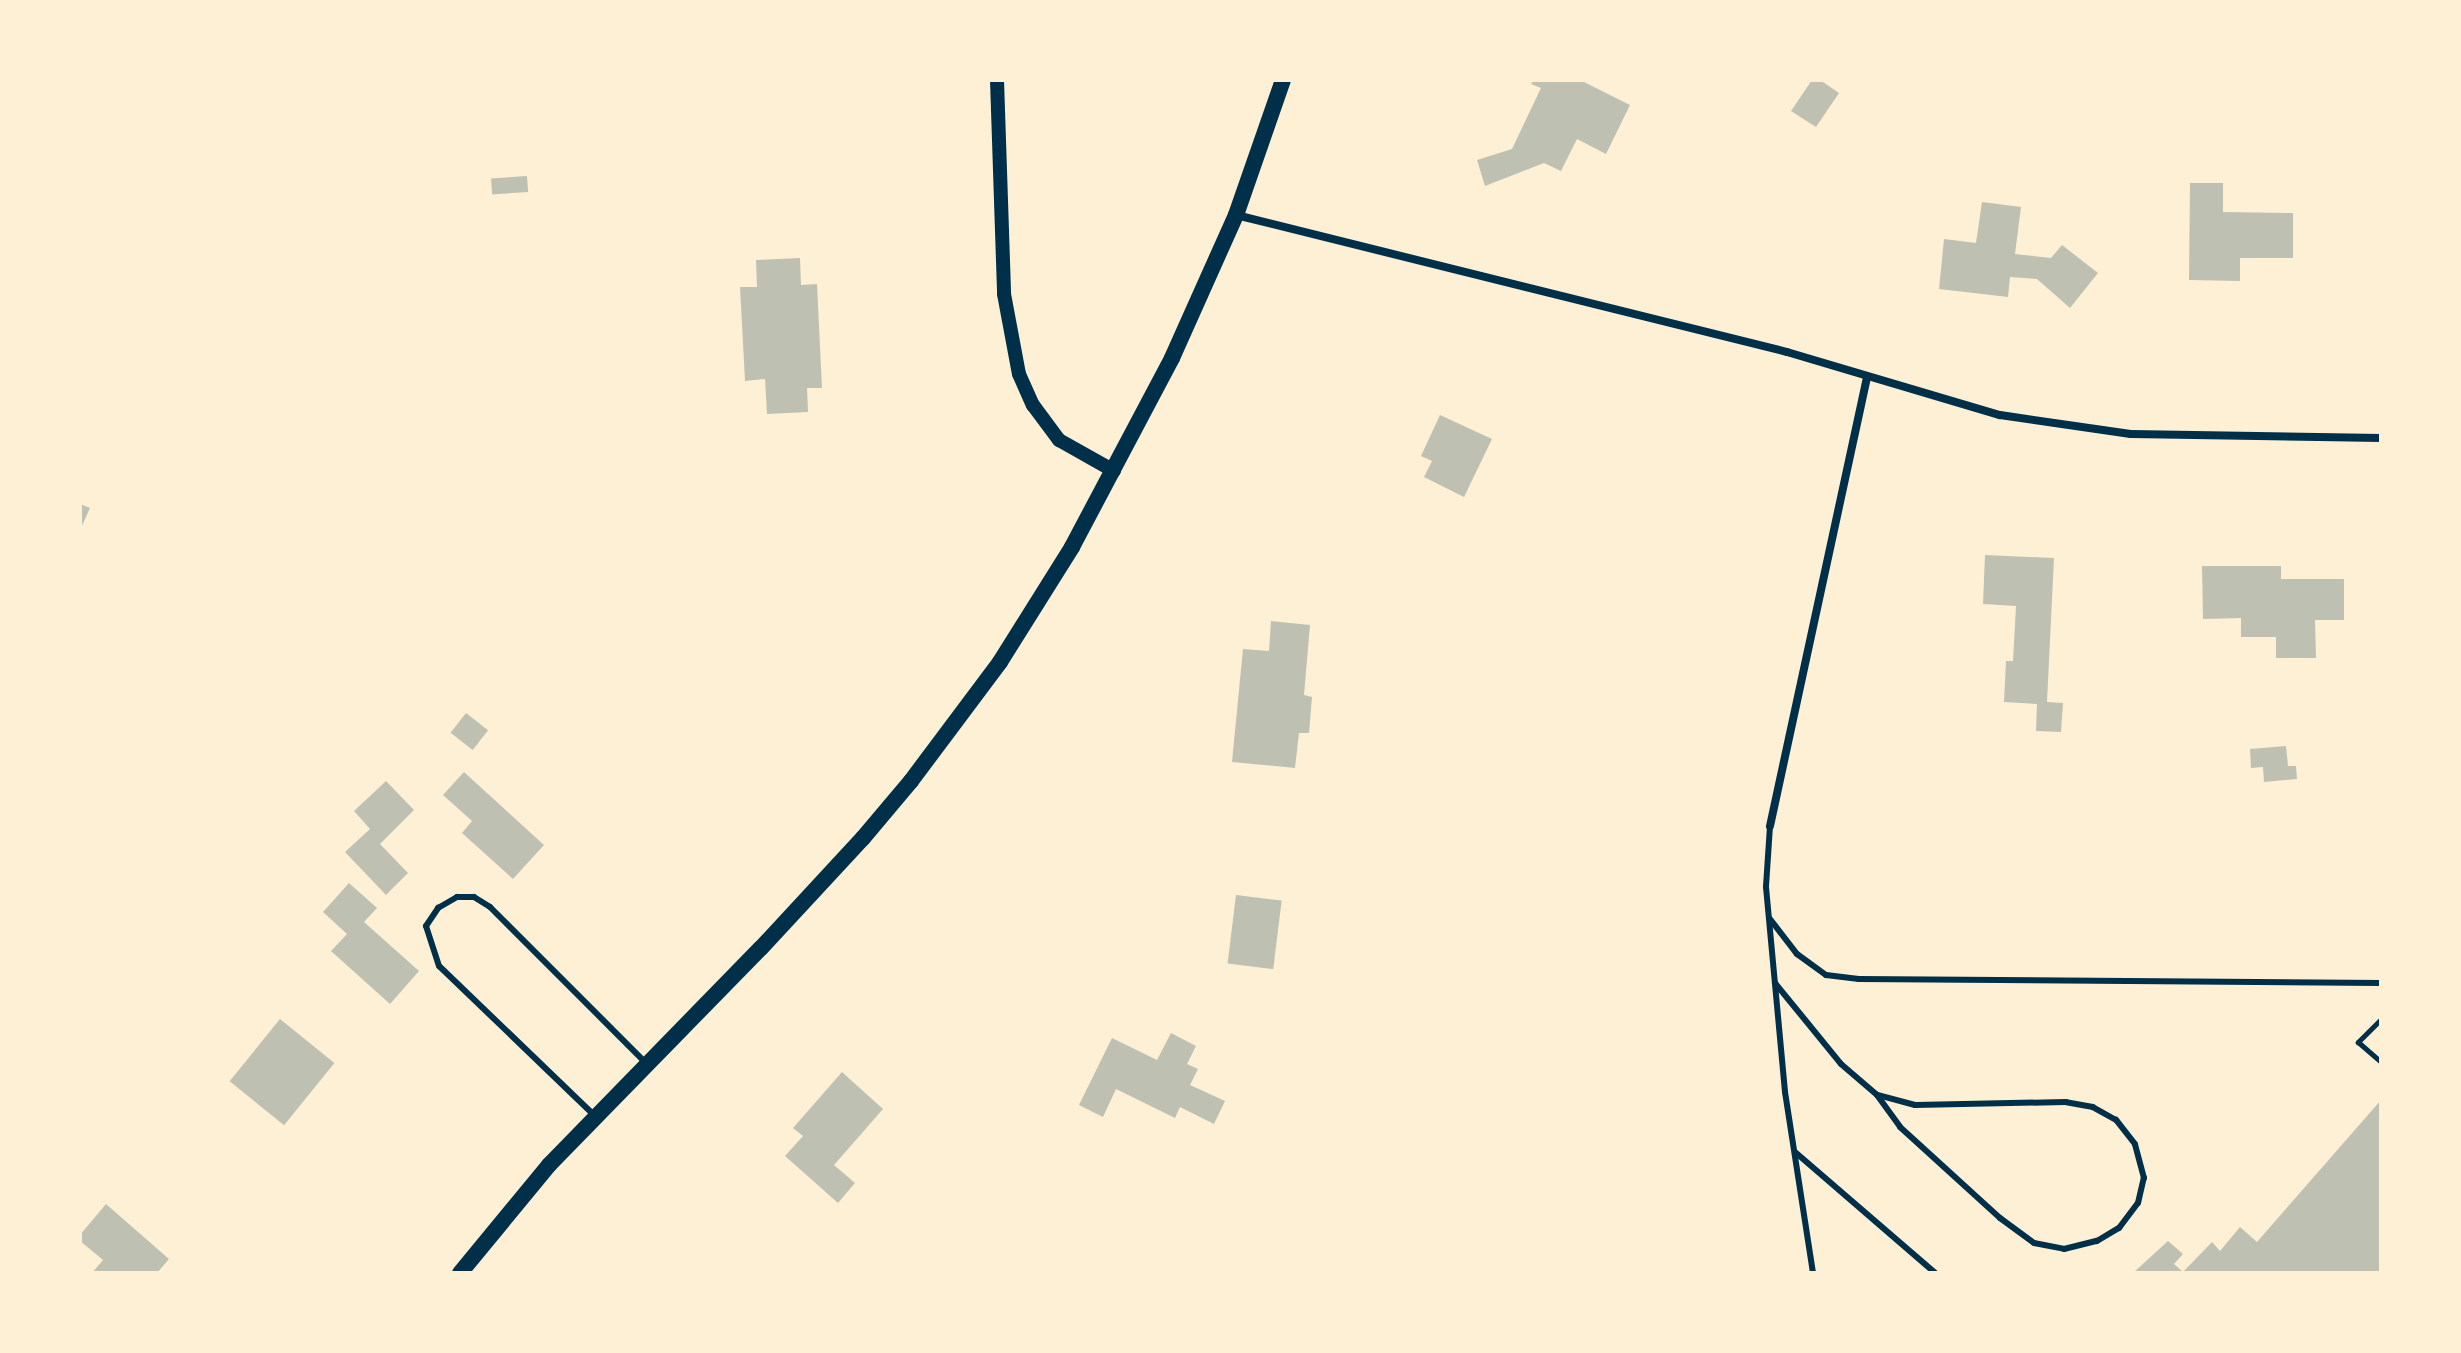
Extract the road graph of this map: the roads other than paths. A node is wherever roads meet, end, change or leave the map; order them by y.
1 (997, 80) edge
2 (1283, 80) edge
3 (1236, 215) junction
4 (1867, 378) junction
5 (2381, 438) edge
6 (1114, 471) junction
7 (1770, 826) joint
8 (1770, 919) junction
9 (1775, 983) junction
10 (2381, 983) edge
11 (646, 1063) junction
12 (1877, 1095) junction
13 (595, 1116) junction
14 (1794, 1151) junction
15 (460, 1273) edge
16 (1813, 1273) edge
17 (1935, 1273) edge

1 - 6 street
2 - 3 main road
3 - 4 street
3 - 6 main road
4 - 5 street
4 - 7 street
6 - 11 main road
7 - 8 lane
8 - 9 lane
8 - 10 lane
9 - 12 lane
9 - 14 lane
11 - 13 main road
11 - 13 lane
12 - 12 lane
13 - 15 main road
14 - 16 lane
14 - 17 lane

